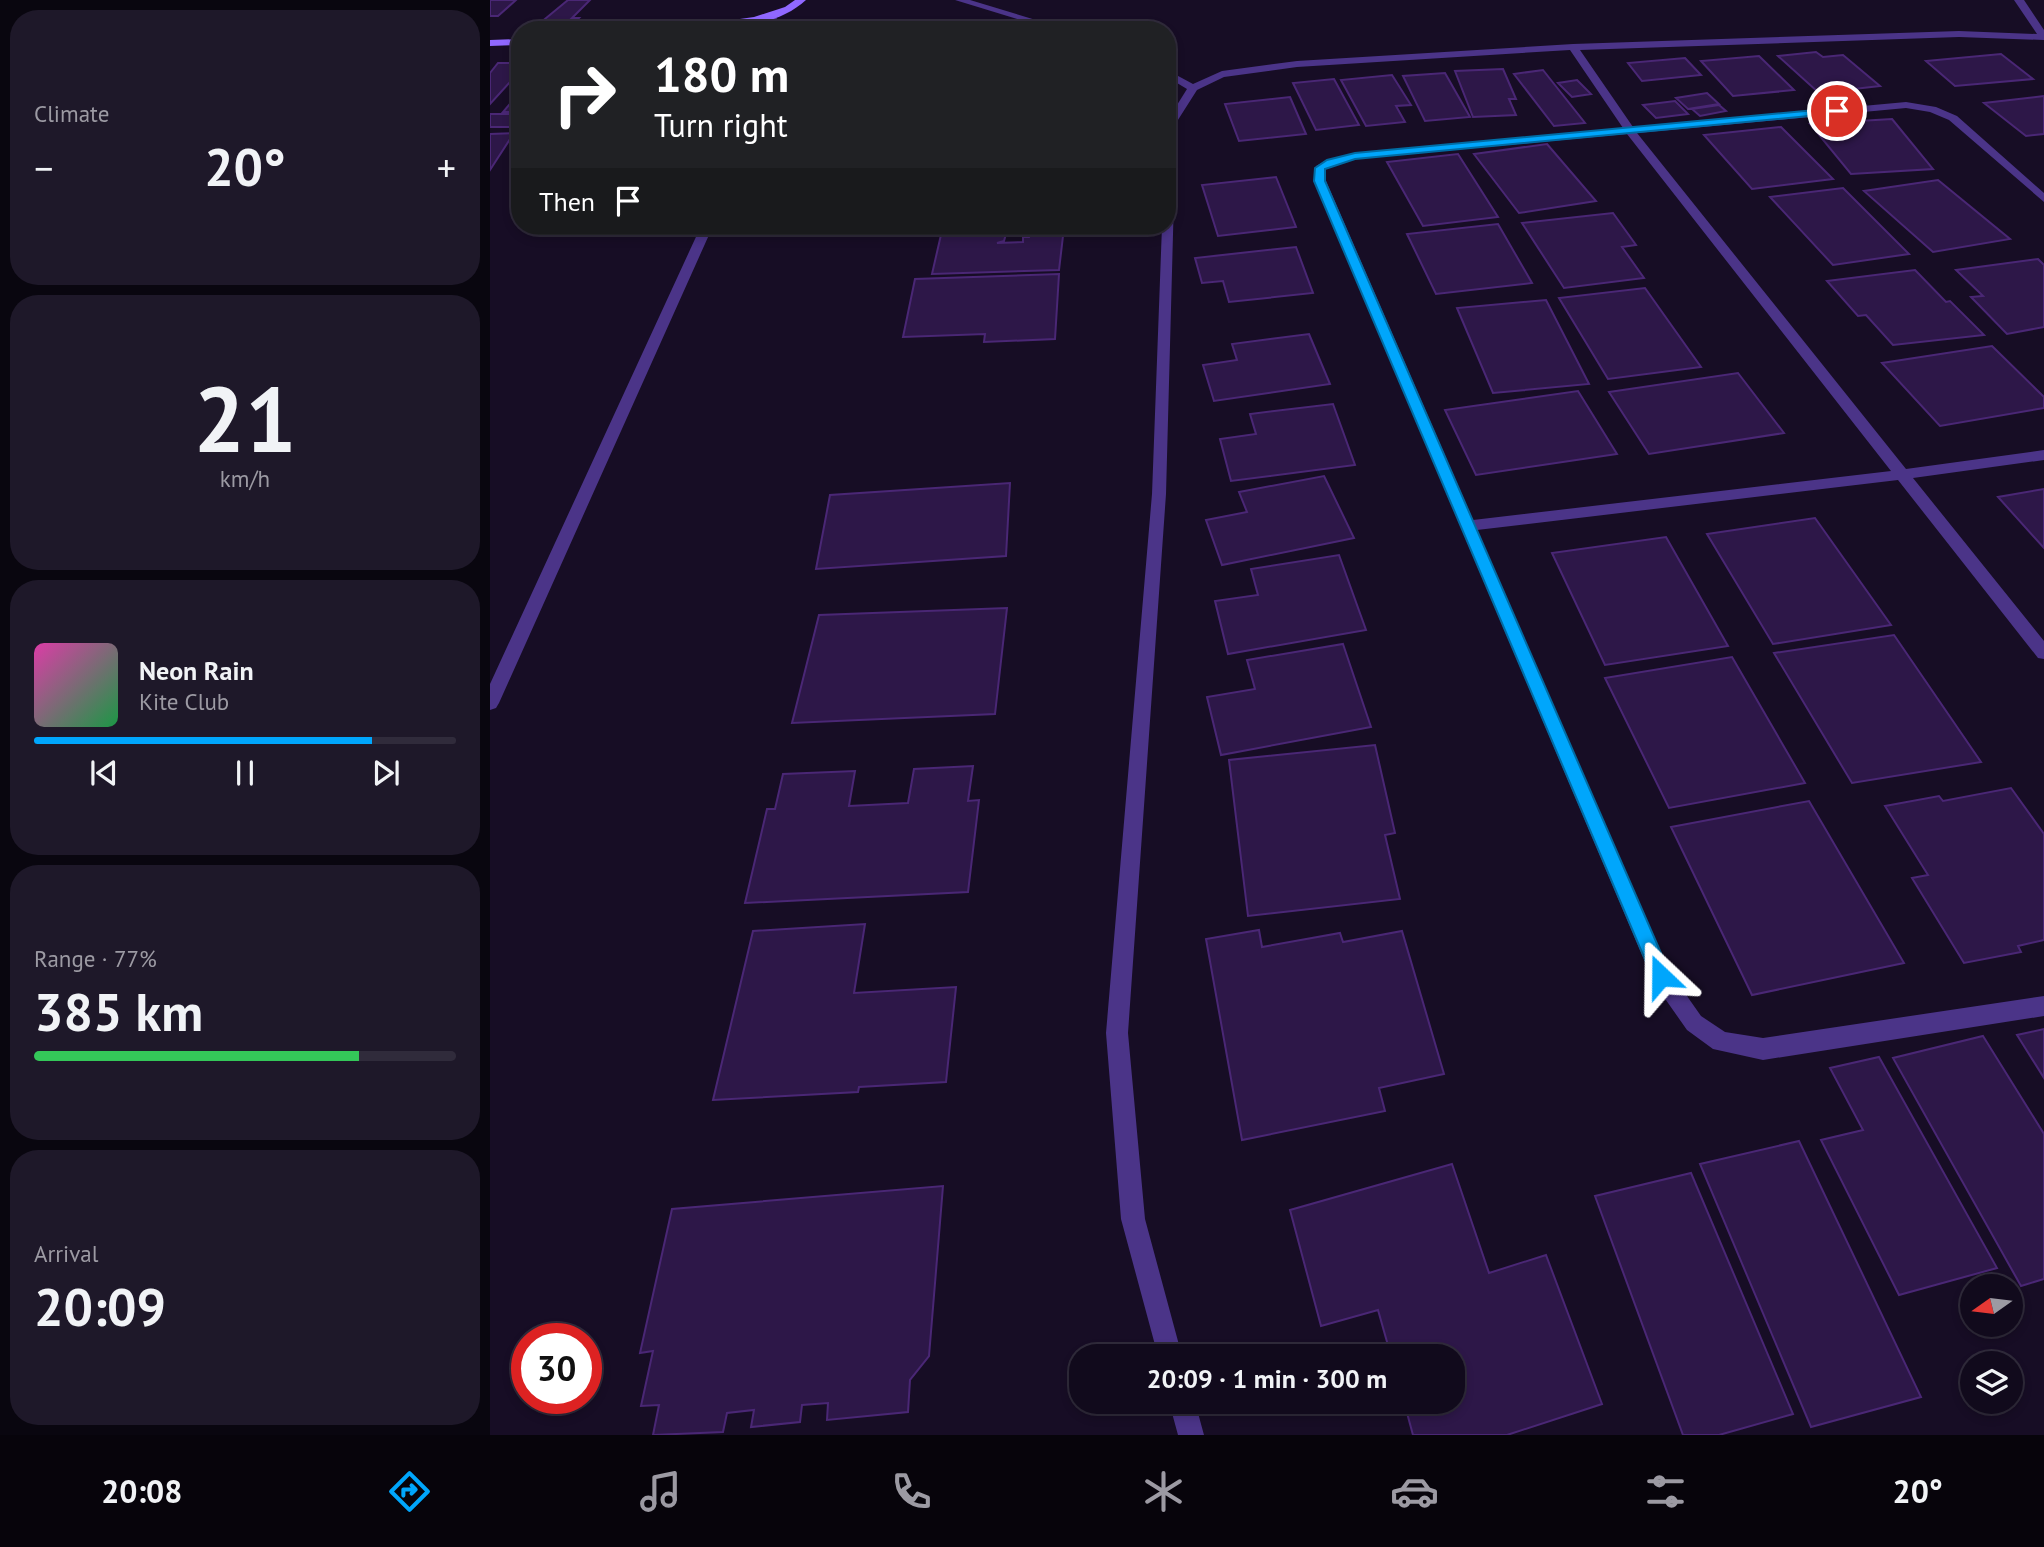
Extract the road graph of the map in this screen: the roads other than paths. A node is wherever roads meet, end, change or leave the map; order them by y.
1 (801, 0) edge
2 (960, 0) edge
3 (2019, 0) edge
4 (770, 15) junction
5 (739, 21) edge
6 (774, 21) edge
7 (1033, 21) edge
8 (2044, 37) edge
9 (511, 42) edge
10 (490, 43) edge
11 (1573, 47) junction
12 (1176, 78) edge
13 (1193, 88) junction
14 (1176, 115) edge
15 (1631, 132) junction
16 (2044, 199) edge
17 (703, 235) edge
18 (1167, 235) edge
19 (2044, 455) edge
20 (1905, 474) junction
21 (1467, 526) junction
22 (2044, 653) edge
23 (490, 703) edge
24 (2044, 1006) edge
25 (1167, 1344) edge
26 (1185, 1414) edge
27 (1191, 1435) edge

1 - 4 street
2 - 7 street
3 - 8 street
4 - 5 street
4 - 6 street
8 - 11 street
9 - 10 street
11 - 13 street
11 - 15 street
12 - 13 street
13 - 14 street
15 - 16 street
15 - 20 street
15 - 21 street
17 - 23 street
18 - 25 street
19 - 20 street
20 - 21 street
20 - 22 street
21 - 24 street
26 - 27 street

